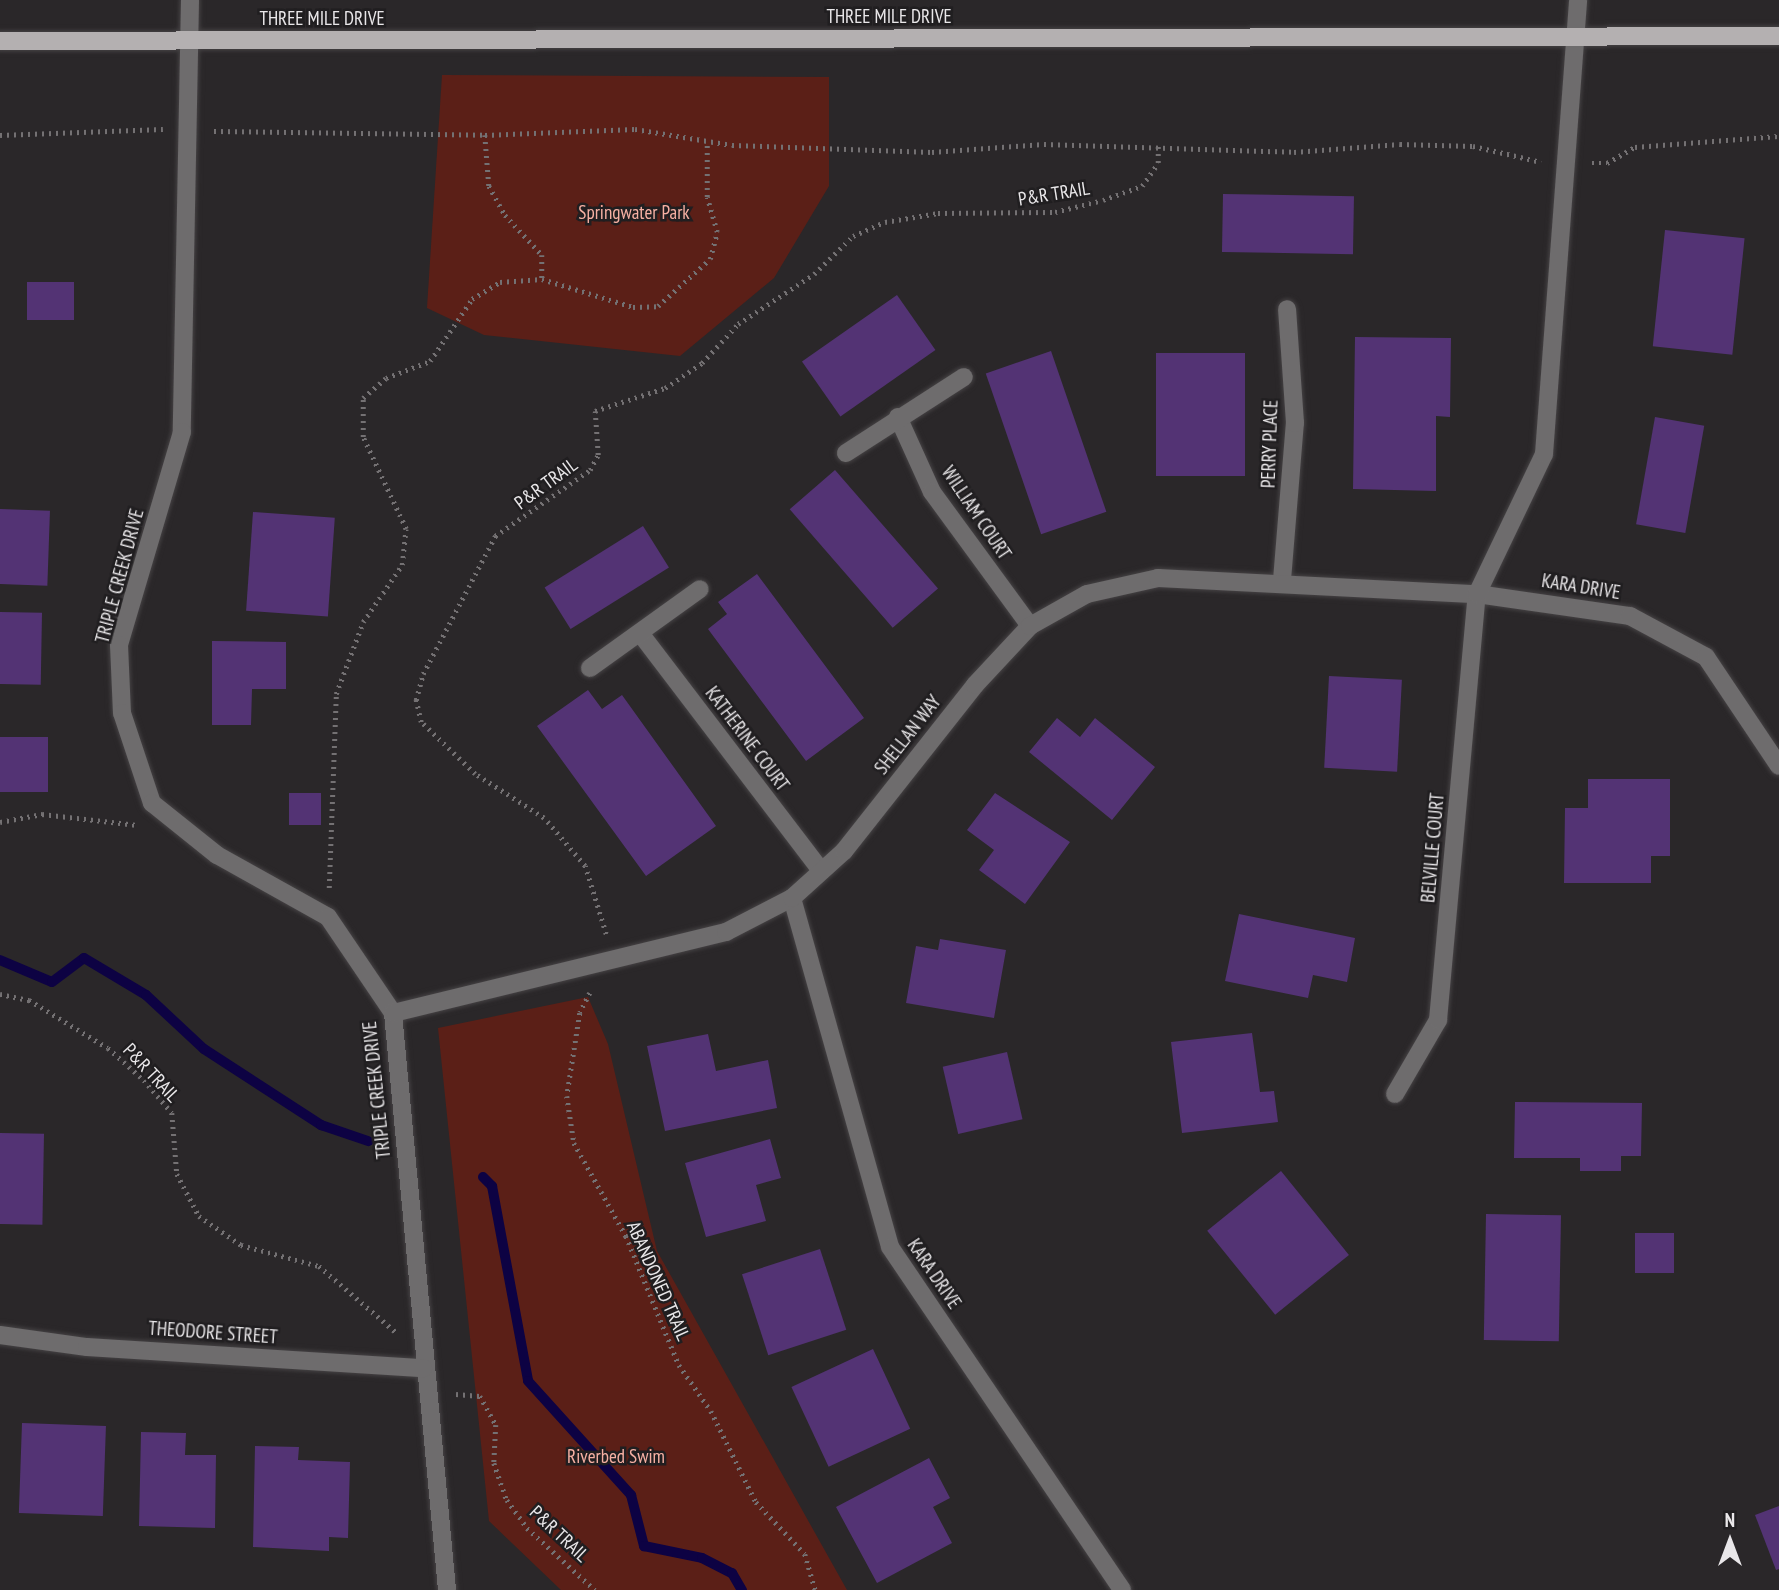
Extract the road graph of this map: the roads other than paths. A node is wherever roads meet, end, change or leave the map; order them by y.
1 (190, 0) edge
2 (1578, 0) edge
3 (1578, 36) junction
4 (1779, 36) edge
5 (0, 41) edge
6 (192, 41) junction
7 (1287, 309) dead end
8 (964, 377) dead end
9 (898, 418) junction
10 (845, 453) dead end
11 (1282, 580) junction
12 (700, 589) dead end
13 (1477, 594) junction
14 (1030, 626) junction
15 (640, 633) junction
16 (590, 668) dead end
17 (1779, 766) edge
18 (821, 871) junction
19 (792, 898) junction
20 (393, 1013) junction
21 (1395, 1094) dead end
22 (0, 1335) edge
23 (423, 1368) junction
24 (447, 1590) edge
25 (1122, 1590) edge

1 - 6 street, TRIPLE CREEK DRIVE
2 - 3 street
3 - 4 main road, THREE MILE DRIVE
3 - 6 main road, THREE MILE DRIVE
3 - 13 street
5 - 6 main road, THREE MILE DRIVE
6 - 20 street, TRIPLE CREEK DRIVE
7 - 11 street, PERRY PLACE
8 - 9 street
9 - 10 street
9 - 14 street, WILLIAM COURT
11 - 13 street, SHELLAN WAY
11 - 14 street, SHELLAN WAY
12 - 15 street
13 - 17 street, KARA DRIVE
13 - 21 street, BELVILLE COURT
14 - 18 street, SHELLAN WAY
15 - 16 street
15 - 18 street, KATHERINE COURT
18 - 19 street, SHELLAN WAY
19 - 20 street, SHELLAN WAY
19 - 25 street, KARA DRIVE
20 - 23 street, TRIPLE CREEK DRIVE
22 - 23 street, THEODORE STREET
23 - 24 street, TRIPLE CREEK DRIVE

